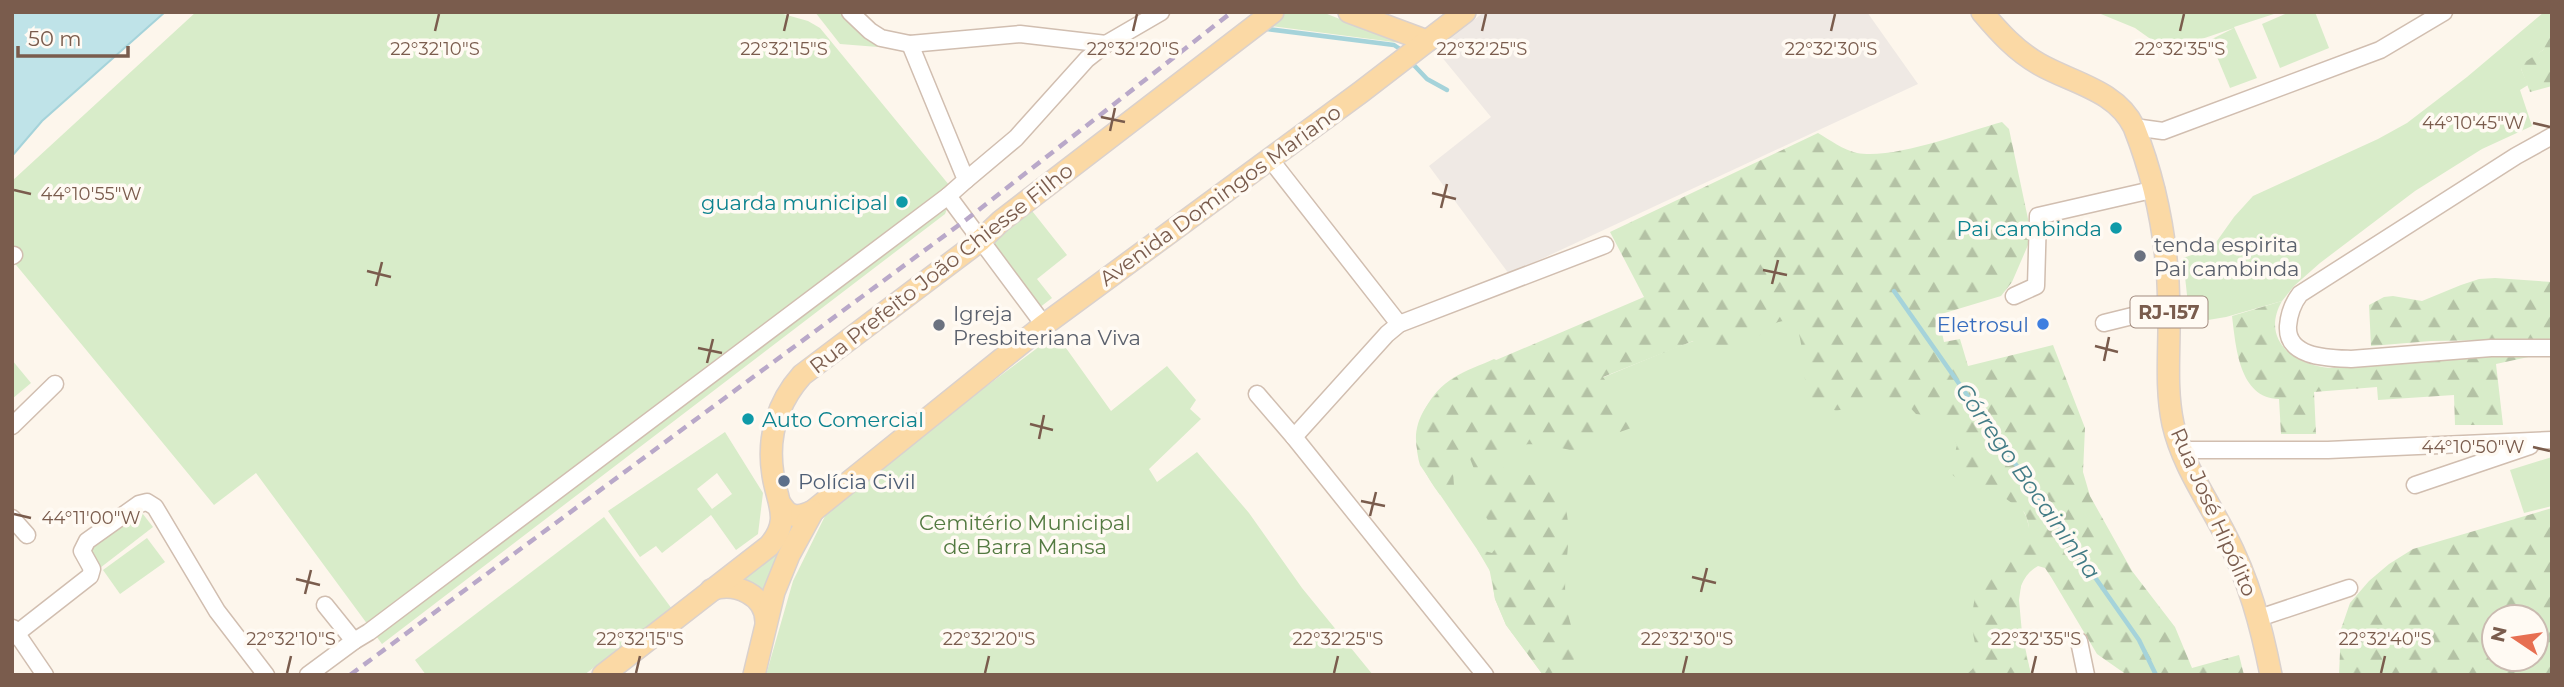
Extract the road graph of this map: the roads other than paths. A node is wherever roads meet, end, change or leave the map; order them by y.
1 (850, 12) edge
2 (1161, 12) edge
3 (1273, 12) edge
4 (1349, 12) edge
5 (1465, 12) edge
6 (1982, 12) edge
7 (2444, 12) edge
8 (910, 44) junction
9 (1106, 44) junction
10 (1422, 44) junction
11 (2134, 127) junction
12 (2163, 131) junction
13 (2552, 136) edge
14 (2144, 153) junction
15 (1270, 159) junction
16 (966, 180) junction
17 (2156, 189) junction
18 (948, 196) junction
19 (981, 240) junction
20 (1605, 245) dead end
21 (2014, 296) dead end
22 (2169, 307) junction
23 (2104, 323) dead end
24 (1399, 324) junction
25 (1044, 325) junction
26 (2552, 348) edge
27 (55, 384) dead end
28 (1256, 394) dead end
29 (12, 426) edge
30 (1294, 437) junction
31 (2549, 440) edge
32 (2182, 450) junction
33 (2415, 485) dead end
34 (782, 506) junction
35 (813, 510) junction
36 (12, 518) edge
37 (27, 535) dead end
38 (717, 586) junction
39 (2349, 588) dead end
40 (325, 605) dead end
41 (2259, 618) junction
42 (766, 628) junction
43 (14, 633) edge
44 (354, 641) junction
45 (2079, 641) dead end
46 (45, 675) edge
47 (266, 675) edge
48 (308, 675) edge
49 (603, 675) edge
50 (754, 675) edge
51 (1485, 675) edge
52 (2086, 675) edge
53 (2271, 675) edge

1 - 8 street
2 - 9 street
3 - 19 main road, Rua Prefeito João Chiesse Filho
4 - 10 main road
5 - 10 main road, Avenida Domingos Mariano
6 - 11 main road, Rua José Hipólito / RJ-157
7 - 12 street
8 - 9 street
8 - 16 street
9 - 16 street
10 - 15 main road, Avenida Domingos Mariano
11 - 12 street
11 - 14 main road, Rua José Hipólito / RJ-157
12 - 14 street
13 - 26 street
14 - 17 main road, Rua José Hipólito / RJ-157
15 - 24 street
15 - 25 main road, Avenida Domingos Mariano
16 - 18 street
17 - 21 street
17 - 22 main road, Rua José Hipólito / RJ-157
18 - 19 street
18 - 44 street
19 - 25 street
19 - 34 main road, Rua Prefeito João Chiesse Filho
20 - 24 street
22 - 23 street
22 - 32 main road, Rua José Hipólito / RJ-157
24 - 30 street
25 - 35 main road, Avenida Domingos Mariano
27 - 29 street
28 - 30 street
30 - 51 street
31 - 32 street
31 - 33 street
32 - 41 main road, Rua José Hipólito / RJ-157
34 - 35 main road
34 - 38 main road, Rua Prefeito João Chiesse Filho
35 - 42 main road
36 - 37 street
38 - 42 main road
38 - 49 main road, Rua Prefeito João Chiesse Filho
39 - 41 street
40 - 44 street
41 - 53 main road, Rua José Hipólito / RJ-157
42 - 50 main road
43 - 46 street
43 - 47 street
44 - 48 street
45 - 52 street

